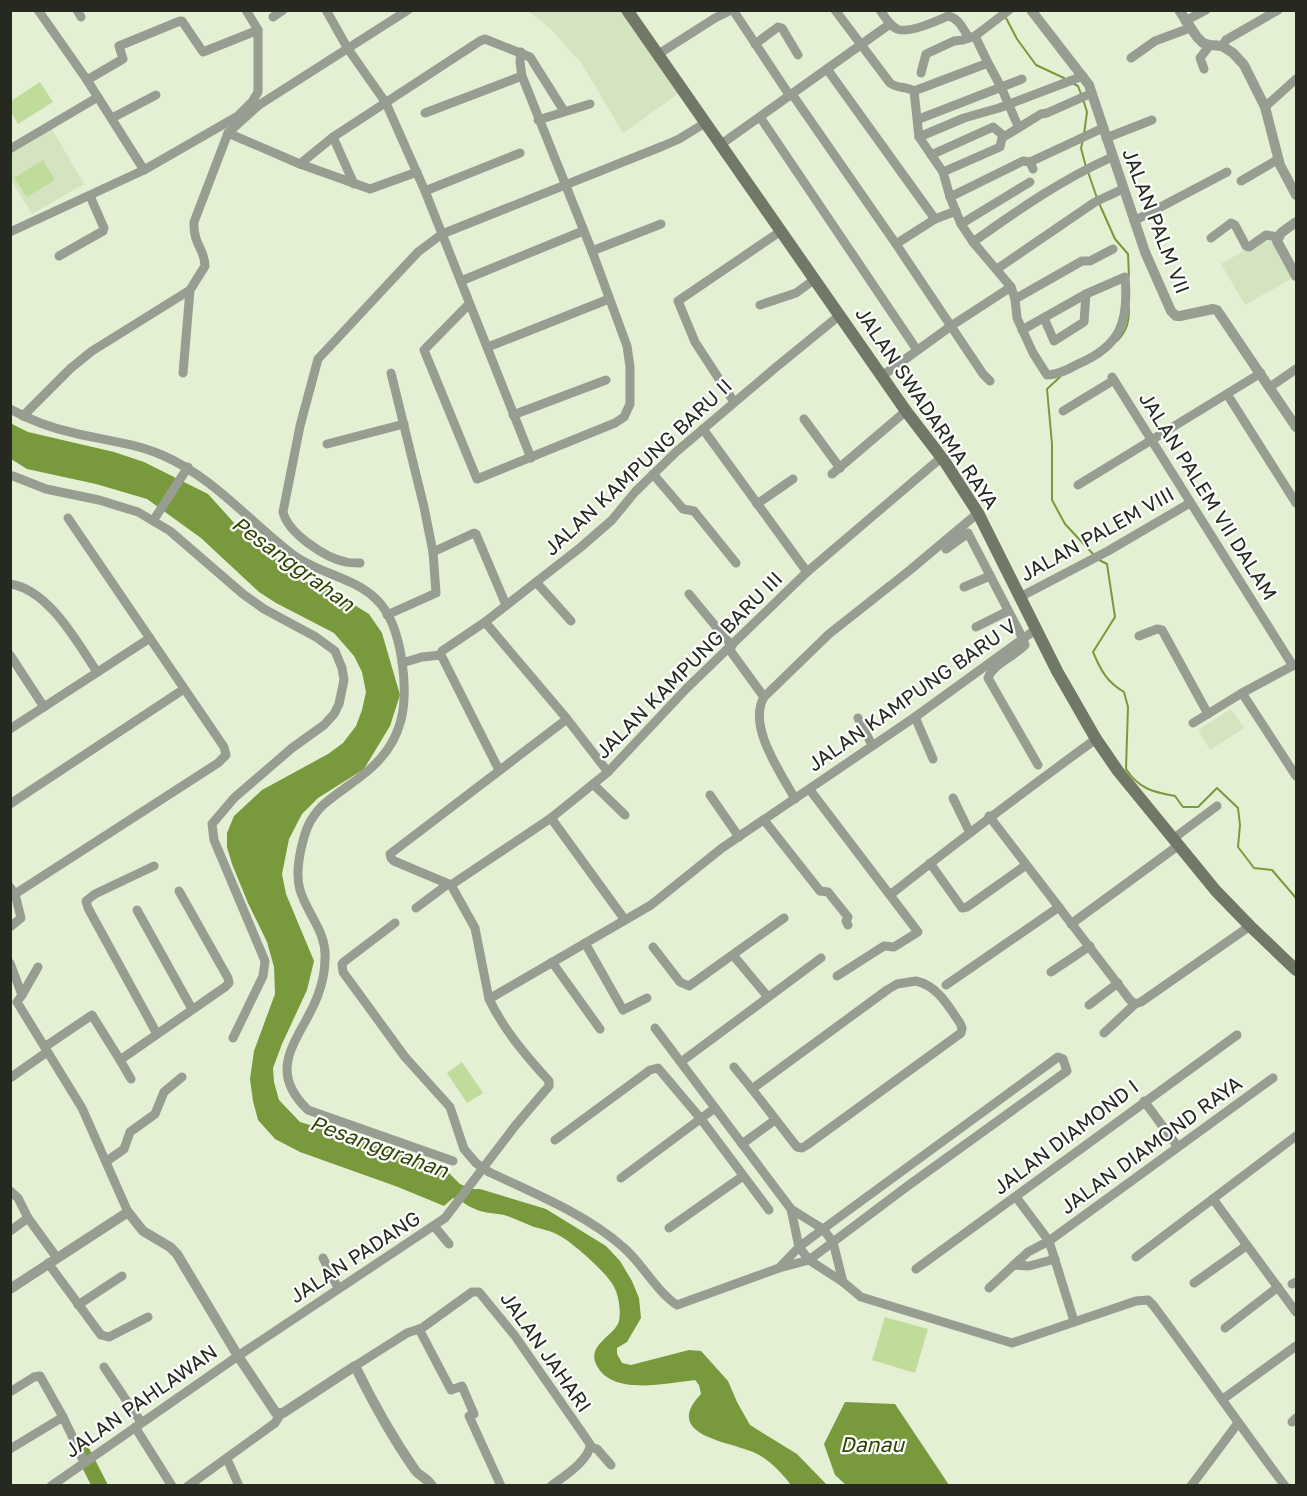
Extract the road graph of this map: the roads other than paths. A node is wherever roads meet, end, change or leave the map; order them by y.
1 (38, 10) edge
2 (246, 10) edge
3 (283, 10) edge
4 (326, 10) edge
5 (408, 10) edge
6 (627, 10) edge
7 (732, 10) edge
8 (835, 10) edge
9 (894, 10) edge
10 (1009, 10) edge
11 (1031, 10) edge
12 (1179, 10) edge
13 (1206, 10) edge
14 (1274, 11) edge
15 (712, 14) edge
16 (273, 17) dead end
17 (885, 17) edge
18 (1188, 24) junction
19 (258, 30) junction
20 (972, 37) junction
21 (861, 43) junction
22 (755, 44) junction
23 (1210, 45) junction
24 (1222, 46) junction
25 (348, 48) junction
26 (520, 52) junction
27 (657, 55) junction
28 (798, 55) dead end
29 (1131, 58) dead end
30 (988, 63) junction
31 (827, 69) junction
32 (1204, 69) dead end
33 (921, 73) dead end
34 (522, 76) junction
35 (1080, 77) junction
36 (1022, 79) dead end
37 (1296, 79) edge
38 (87, 80) junction
39 (1001, 87) junction
40 (914, 91) junction
41 (1089, 94) junction
42 (156, 95) dead end
43 (791, 95) junction
44 (98, 97) junction
45 (386, 103) junction
46 (590, 104) dead end
47 (1008, 105) junction
48 (1265, 107) junction
49 (564, 111) junction
50 (425, 113) dead end
51 (760, 117) junction
52 (112, 118) junction
53 (919, 119) junction
54 (538, 120) junction
55 (1152, 120) dead end
56 (703, 121) junction
57 (1018, 126) junction
58 (1105, 133) junction
59 (227, 136) junction
60 (1004, 136) junction
61 (333, 137) junction
62 (919, 137) junction
63 (720, 145) junction
64 (10, 150) edge
65 (520, 153) dead end
66 (931, 155) junction
67 (1112, 157) junction
68 (1278, 160) junction
69 (300, 164) junction
70 (144, 170) junction
71 (417, 172) junction
72 (943, 172) junction
73 (1227, 172) dead end
74 (1241, 181) dead end
75 (1030, 182) dead end
76 (354, 184) junction
77 (565, 184) junction
78 (1123, 189) junction
79 (425, 191) junction
80 (1296, 195) edge
81 (90, 196) junction
82 (950, 197) junction
83 (956, 211) junction
84 (935, 219) junction
85 (1134, 221) junction
86 (1296, 222) edge
87 (661, 224) dead end
88 (961, 224) junction
89 (584, 231) junction
90 (781, 231) junction
91 (10, 232) edge
92 (442, 234) junction
93 (1211, 237) dead end
94 (1278, 237) junction
95 (973, 242) junction
96 (896, 244) junction
97 (1113, 249) dead end
98 (592, 251) junction
99 (59, 256) dead end
100 (997, 269) junction
101 (1296, 276) edge
102 (815, 279) junction
103 (461, 281) junction
104 (1011, 287) junction
105 (190, 290) junction
106 (1086, 294) junction
107 (609, 299) junction
108 (1015, 299) junction
109 (469, 303) junction
110 (760, 305) dead end
111 (840, 315) junction
112 (1044, 318) junction
113 (951, 326) junction
114 (1022, 330) junction
115 (488, 347) junction
116 (917, 350) junction
117 (1296, 369) edge
118 (183, 373) dead end
119 (391, 373) dead end
120 (1261, 374) junction
121 (882, 376) junction
122 (606, 380) dead end
123 (990, 381) dead end
124 (1270, 387) junction
125 (1227, 394) junction
126 (734, 402) junction
127 (10, 408) edge
128 (906, 411) junction
129 (1062, 411) dead end
130 (513, 415) junction
131 (23, 416) junction
132 (804, 419) dead end
133 (404, 424) junction
134 (1296, 428) edge
135 (703, 429) junction
136 (1152, 440) junction
137 (327, 444) dead end
138 (942, 457) junction
139 (531, 458) junction
140 (186, 469) junction
141 (653, 474) junction
142 (13, 476) dead end
143 (793, 479) dead end
144 (1078, 486) dead end
145 (1190, 503) junction
146 (1296, 503) edge
147 (757, 504) junction
148 (978, 513) junction
149 (68, 518) dead end
150 (154, 519) junction
151 (946, 549) dead end
152 (433, 552) junction
153 (360, 563) dead end
154 (736, 564) dead end
155 (807, 572) junction
156 (990, 576) junction
157 (537, 582) junction
158 (10, 584) edge
159 (964, 587) dead end
160 (689, 594) dead end
161 (1020, 597) junction
162 (506, 605) junction
163 (1008, 611) junction
164 (387, 615) junction
165 (571, 621) dead end
166 (485, 622) junction
167 (976, 627) dead end
168 (1035, 630) junction
169 (1139, 636) dead end
170 (150, 638) junction
171 (1023, 639) junction
172 (730, 647) junction
173 (10, 655) edge
174 (441, 655) junction
175 (402, 663) junction
176 (1295, 665) edge
177 (97, 672) junction
178 (184, 689) junction
179 (1242, 693) junction
180 (764, 697) junction
181 (44, 707) junction
182 (1208, 714) junction
183 (915, 717) junction
184 (858, 718) dead end
185 (567, 719) junction
186 (1193, 723) dead end
187 (10, 729) edge
188 (1096, 739) junction
189 (872, 745) junction
190 (933, 759) dead end
191 (1038, 765) dead end
192 (500, 770) junction
193 (608, 772) junction
194 (1296, 776) edge
195 (593, 784) junction
196 (810, 790) junction
197 (710, 795) dead end
198 (953, 798) dead end
199 (795, 800) junction
200 (10, 804) edge
201 (1217, 806) dead end
202 (625, 815) dead end
203 (989, 816) junction
204 (551, 818) junction
205 (764, 820) junction
206 (970, 833) junction
207 (739, 837) junction
208 (1176, 842) junction
209 (930, 863) junction
210 (1026, 864) junction
211 (154, 866) dead end
212 (449, 884) junction
213 (13, 890) edge
214 (179, 891) dead end
215 (890, 894) junction
216 (1059, 907) junction
217 (416, 908) dead end
218 (137, 909) dead end
219 (784, 918) dead end
220 (625, 920) junction
221 (395, 923) dead end
222 (1071, 924) junction
223 (848, 925) dead end
224 (1250, 926) junction
225 (10, 927) edge
226 (585, 942) junction
227 (1090, 946) junction
228 (653, 947) dead end
229 (734, 955) junction
230 (820, 958) dead end
231 (552, 962) junction
232 (10, 963) edge
233 (38, 967) dead end
234 (1296, 970) edge
235 (1051, 972) dead end
236 (837, 976) dead end
237 (1118, 983) junction
238 (946, 985) dead end
239 (768, 997) junction
240 (647, 998) dead end
241 (489, 999) junction
242 (16, 1001) edge
243 (1135, 1004) junction
244 (1089, 1005) dead end
245 (192, 1009) junction
246 (655, 1028) dead end
247 (600, 1029) dead end
248 (1104, 1033) dead end
249 (157, 1034) junction
250 (1237, 1035) dead end
251 (233, 1038) dead end
252 (47, 1049) junction
253 (120, 1059) junction
254 (681, 1062) junction
255 (734, 1067) dead end
256 (182, 1077) dead end
257 (10, 1078) edge
258 (1273, 1078) dead end
259 (131, 1079) dead end
260 (752, 1089) junction
261 (1144, 1101) junction
262 (715, 1108) junction
263 (701, 1119) junction
264 (774, 1119) junction
265 (1296, 1136) edge
266 (555, 1140) dead end
267 (742, 1143) junction
268 (1178, 1147) junction
269 (107, 1161) junction
270 (453, 1161) dead end
271 (484, 1173) junction
272 (743, 1176) junction
273 (621, 1178) dead end
274 (10, 1191) edge
275 (1016, 1197) junction
276 (1213, 1199) junction
277 (791, 1209) junction
278 (769, 1210) dead end
279 (128, 1212) junction
280 (28, 1218) junction
281 (434, 1226) junction
282 (669, 1228) dead end
283 (823, 1229) junction
284 (10, 1231) edge
285 (1049, 1240) junction
286 (833, 1242) junction
287 (449, 1244) dead end
288 (1246, 1246) junction
289 (799, 1247) junction
290 (1136, 1257) dead end
291 (323, 1258) dead end
292 (1055, 1259) junction
293 (52, 1260) junction
294 (809, 1260) junction
295 (1014, 1265) junction
296 (779, 1268) junction
297 (916, 1269) dead end
298 (122, 1276) dead end
299 (843, 1282) junction
300 (1194, 1282) dead end
301 (1278, 1287) junction
302 (338, 1288) junction
303 (989, 1288) dead end
304 (10, 1289) edge
305 (78, 1305) junction
306 (1296, 1312) edge
307 (148, 1317) dead end
308 (1074, 1321) junction
309 (1225, 1328) dead end
310 (419, 1329) junction
311 (1296, 1346) edge
312 (238, 1356) junction
313 (355, 1366) junction
314 (104, 1367) dead end
315 (10, 1392) edge
316 (1223, 1399) junction
317 (280, 1415) junction
318 (63, 1417) junction
319 (138, 1424) junction
320 (1238, 1424) junction
321 (591, 1447) junction
322 (10, 1449) edge
323 (87, 1459) junction
324 (227, 1459) junction
325 (610, 1465) dead end
326 (425, 1483) edge
327 (51, 1485) edge
328 (171, 1485) edge
329 (188, 1485) edge
330 (239, 1485) edge
331 (501, 1485) edge
332 (551, 1485) edge
333 (1191, 1485) edge
334 (1286, 1485) edge

1 - 38 street
2 - 19 street
3 - 16 street
4 - 25 street
5 - 25 street
6 - 27 main road, JALAN SWADARMA RAYA
7 - 15 street
7 - 22 street
8 - 21 street
9 - 17 street
10 - 20 street
11 - 35 street, JALAN PALM VII
12 - 18 street
13 - 18 street
14 - 24 street
15 - 27 street
17 - 20 street
17 - 21 street
18 - 23 street
18 - 29 street
19 - 38 street
19 - 70 street
20 - 30 street
20 - 33 street
21 - 31 street
21 - 40 street
22 - 28 street
22 - 43 street
23 - 24 street
23 - 32 street
24 - 48 street
25 - 45 street
25 - 59 street
26 - 34 street
26 - 45 street
26 - 49 street
27 - 56 main road, JALAN SWADARMA RAYA
30 - 39 street
30 - 40 street
31 - 43 street
31 - 84 street
34 - 50 street
34 - 54 street
35 - 41 street, JALAN PALM VII
35 - 47 street
36 - 39 street
37 - 48 street
38 - 44 street
39 - 47 street
39 - 53 street
40 - 53 street
41 - 57 street
41 - 58 street, JALAN PALM VII
42 - 52 street
43 - 51 street
43 - 96 street
44 - 52 street
44 - 64 street
45 - 61 street
45 - 71 street
46 - 49 street
47 - 57 street
47 - 62 street
48 - 68 street
49 - 54 street
51 - 63 street
51 - 116 street
52 - 70 street
53 - 62 street
54 - 77 street
55 - 58 street
56 - 63 main road, JALAN SWADARMA RAYA
56 - 77 street
57 - 60 street
58 - 67 street, JALAN PALM VII
58 - 82 street
59 - 69 street
59 - 105 street
60 - 66 street
60 - 72 street
61 - 69 street
61 - 76 street
62 - 66 street
63 - 90 main road, JALAN SWADARMA RAYA
65 - 79 street
66 - 72 street
67 - 78 street, JALAN PALM VII
67 - 95 street
68 - 74 street
68 - 80 street
69 - 76 street
70 - 81 street
71 - 76 street
71 - 79 street
72 - 82 street
73 - 85 street
75 - 88 street
77 - 89 street
77 - 92 street
78 - 85 street, JALAN PALM VII
78 - 100 street
79 - 92 street
81 - 91 street
81 - 99 street
82 - 83 street
83 - 84 street
83 - 88 street
84 - 96 street
85 - 120 street, JALAN PALM VII
86 - 94 street
87 - 98 street
88 - 95 street
89 - 98 street
89 - 103 street
90 - 102 main road, JALAN SWADARMA RAYA
90 - 126 street
92 - 103 street
92 - 153 street
93 - 94 street
94 - 101 street
95 - 100 street
96 - 113 street
97 - 108 street
98 - 107 street
100 - 104 street
102 - 110 street
102 - 111 main road, JALAN SWADARMA RAYA
103 - 109 street
104 - 108 street
104 - 113 street
105 - 118 street
105 - 131 street
106 - 112 street
106 - 112 street
106 - 114 street
107 - 115 street
107 - 139 street
108 - 114 street
109 - 115 street
109 - 139 street
111 - 121 main road, JALAN SWADARMA RAYA
111 - 126 street, JALAN KAMPUNG BARU II
112 - 114 street
113 - 116 street
113 - 123 street
115 - 130 street
116 - 121 street
117 - 124 street
119 - 133 street
120 - 124 street, JALAN PALM VII
120 - 125 street
121 - 128 main road, JALAN SWADARMA RAYA
122 - 130 street
124 - 134 street, JALAN PALM VII
125 - 136 street
125 - 146 street
126 - 135 street, JALAN KAMPUNG BARU II
127 - 131 street
128 - 132 street
128 - 138 main road, JALAN SWADARMA RAYA
129 - 136 street, JALAN PALEM VII DALAM
130 - 139 street
131 - 140 street
133 - 137 street
133 - 152 street
135 - 141 street, JALAN KAMPUNG BARU II
135 - 147 street
136 - 144 street
136 - 145 street, JALAN PALEM VII DALAM
138 - 148 main road, JALAN SWADARMA RAYA
138 - 155 street, JALAN KAMPUNG BARU III
140 - 150 street
140 - 164 street
141 - 154 street
141 - 157 street, JALAN KAMPUNG BARU II
142 - 150 street
143 - 147 street
145 - 161 street, JALAN PALEM VIII
145 - 176 street, JALAN PALEM VII DALAM
147 - 155 street
148 - 161 main road, JALAN SWADARMA RAYA
148 - 180 street
149 - 170 street
150 - 251 street
151 - 156 street
152 - 162 street
152 - 164 street
155 - 172 street, JALAN KAMPUNG BARU III
156 - 159 street
156 - 163 street
157 - 162 street, JALAN KAMPUNG BARU II
157 - 165 street
158 - 177 street
160 - 172 street
161 - 168 main road, JALAN SWADARMA RAYA
162 - 166 street, JALAN KAMPUNG BARU II
163 - 167 street
163 - 171 street
164 - 175 street
166 - 174 street, JALAN KAMPUNG BARU II
166 - 185 street
168 - 171 street, JALAN KAMPUNG BARU V
168 - 188 main road, JALAN SWADARMA RAYA
169 - 182 street
170 - 177 street
170 - 178 street
171 - 183 street, JALAN KAMPUNG BARU V
171 - 191 street
172 - 180 street
172 - 193 street, JALAN KAMPUNG BARU III
173 - 181 street
174 - 175 street
174 - 192 street
175 - 270 street
176 - 179 street
177 - 181 street
178 - 200 street
178 - 213 street
179 - 182 street
179 - 194 street
180 - 199 street
181 - 187 street
182 - 186 street
183 - 189 street, JALAN KAMPUNG BARU V
183 - 190 street
184 - 189 street
185 - 192 street
185 - 193 street
188 - 203 street
188 - 208 main road, JALAN SWADARMA RAYA
189 - 196 street, JALAN KAMPUNG BARU V
192 - 212 street
193 - 195 street, JALAN KAMPUNG BARU III
195 - 202 street
195 - 204 street, JALAN KAMPUNG BARU III
196 - 199 street, JALAN KAMPUNG BARU V
196 - 215 street, JALAN KAMPUNG BARU V
197 - 207 street
198 - 206 street
199 - 205 street, JALAN KAMPUNG BARU V
201 - 208 street
203 - 206 street
203 - 210 street
204 - 212 street, JALAN KAMPUNG BARU III
204 - 220 street
205 - 207 street, JALAN KAMPUNG BARU V
205 - 223 street
206 - 209 street
207 - 220 street, JALAN KAMPUNG BARU V
208 - 222 street
208 - 224 main road, JALAN SWADARMA RAYA
209 - 210 street
209 - 215 street
210 - 216 street
211 - 249 street
212 - 217 street, JALAN KAMPUNG BARU III
212 - 241 street
213 - 225 street
214 - 245 street
215 - 236 street, JALAN KAMPUNG BARU V
216 - 222 street
216 - 238 street
218 - 245 street
219 - 229 street
220 - 226 street, JALAN KAMPUNG BARU V
221 - 271 street, bridge
222 - 227 street
224 - 234 main road, JALAN SWADARMA RAYA
224 - 243 street
226 - 231 street, JALAN KAMPUNG BARU V
226 - 240 street
227 - 235 street
227 - 237 street
228 - 229 street
229 - 239 street
230 - 239 street
231 - 241 street, JALAN KAMPUNG BARU V
231 - 247 street
232 - 242 street
233 - 242 street
237 - 243 street
237 - 244 street
239 - 254 street
241 - 271 street, JALAN PADANG
242 - 252 street
243 - 248 street
245 - 249 street
246 - 254 street
249 - 253 street
250 - 261 street, JALAN DIAMOND I
252 - 253 street
252 - 257 street
252 - 269 street
253 - 259 street
254 - 262 street
255 - 260 street
256 - 269 street
258 - 268 street, JALAN DIAMOND RAYA
260 - 264 street
260 - 264 street
261 - 268 street
261 - 275 street, JALAN DIAMOND I
262 - 263 street
262 - 267 street
263 - 266 street
263 - 272 street
263 - 273 street
264 - 267 street
265 - 276 street
267 - 277 street
268 - 285 street, JALAN DIAMOND RAYA
269 - 279 street
271 - 281 street, JALAN PADANG
271 - 296 street
272 - 278 street
272 - 282 street
274 - 280 street
275 - 285 street, JALAN DIAMOND RAYA
275 - 297 street, JALAN DIAMOND I
276 - 288 street
276 - 290 street
277 - 283 street
277 - 289 street
279 - 293 street
279 - 312 street
280 - 284 street
280 - 293 street
281 - 287 street
281 - 302 street, JALAN PADANG
283 - 286 street
283 - 286 street
283 - 289 street
285 - 292 street, JALAN DIAMOND RAYA
285 - 295 street, JALAN DIAMOND RAYA
286 - 294 street
286 - 299 street
288 - 300 street
288 - 301 street
289 - 294 street
289 - 296 street
291 - 302 street
292 - 295 street
292 - 308 street, JALAN DIAMOND RAYA
293 - 304 street
293 - 305 street
294 - 296 street
294 - 299 street
295 - 303 street, JALAN DIAMOND RAYA
298 - 305 street
299 - 308 street
301 - 306 street
301 - 309 street
302 - 312 street, JALAN PADANG
305 - 307 street
308 - 316 street
310 - 313 street, JALAN JAHARI
310 - 321 street, JALAN JAHARI
310 - 331 street
311 - 316 street
312 - 317 street, JALAN PAHLAWAN
312 - 319 street, JALAN PAHLAWAN
313 - 317 street
313 - 326 street
314 - 319 street
315 - 318 street
316 - 320 street
317 - 324 street
318 - 322 street
318 - 323 street
319 - 323 street, JALAN PAHLAWAN
319 - 328 street
320 - 333 street
320 - 334 street
321 - 325 street
321 - 332 street
323 - 327 street, JALAN PAHLAWAN
324 - 329 street
324 - 330 street

